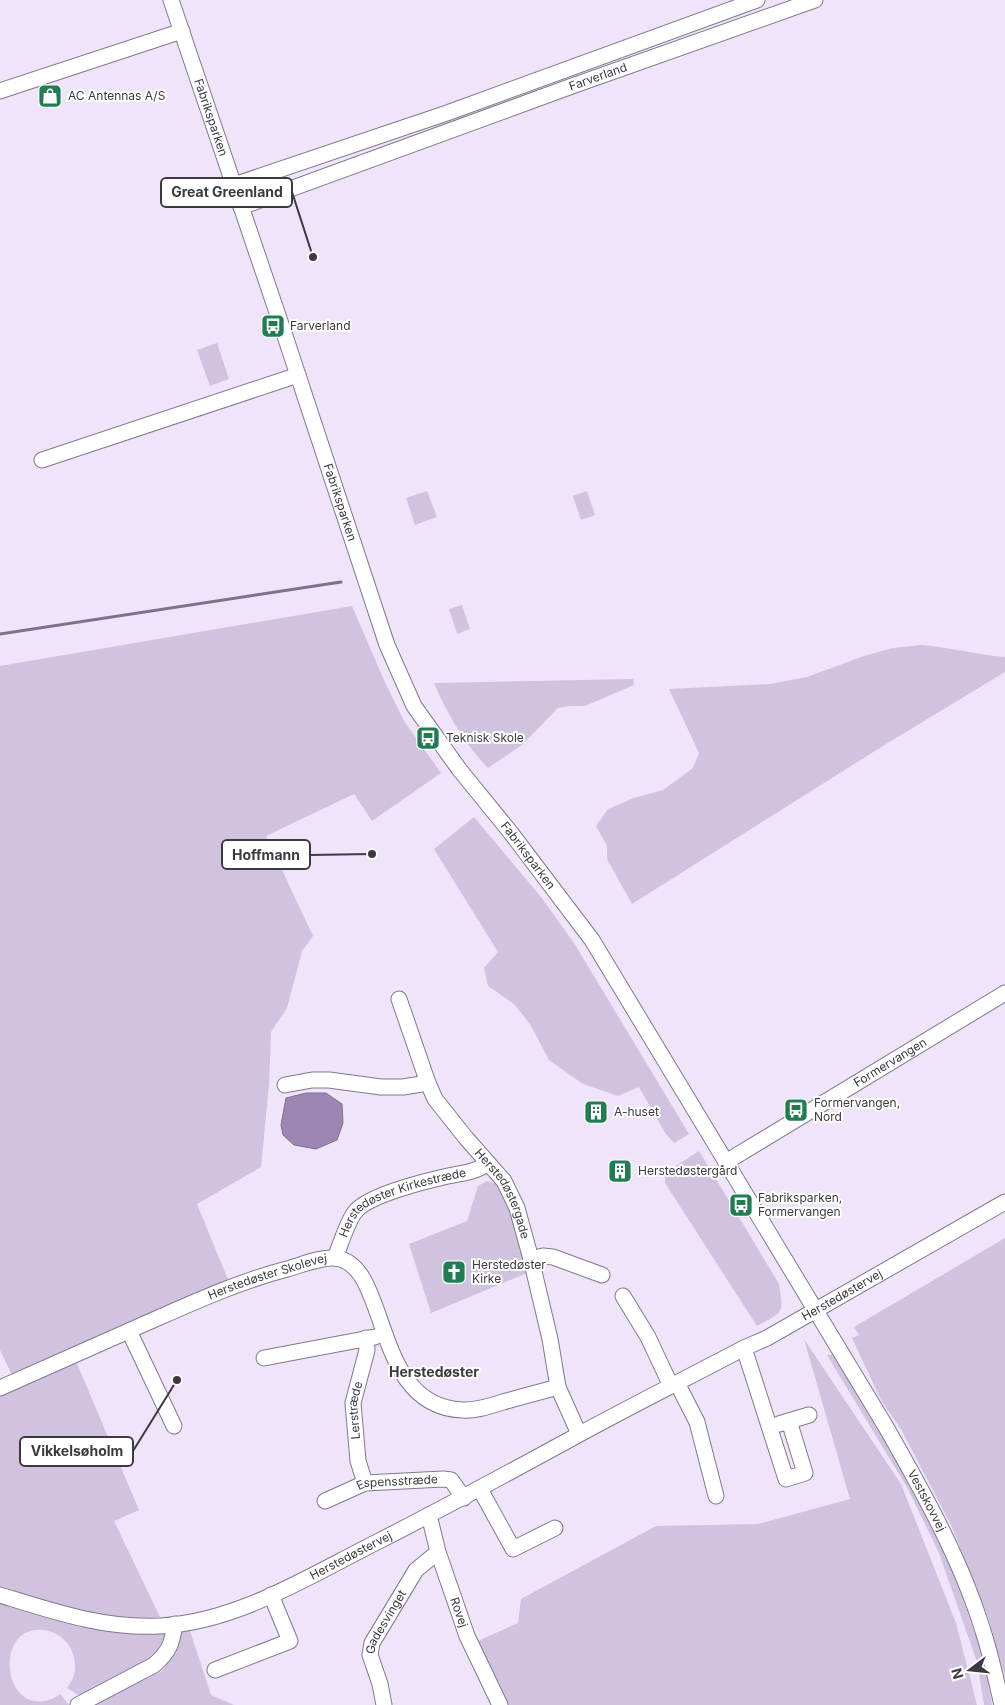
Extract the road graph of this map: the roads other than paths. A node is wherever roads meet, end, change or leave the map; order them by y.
1 (171, 0) edge
2 (757, 0) edge
3 (815, 0) edge
4 (776, 6) edge
5 (182, 31) junction
6 (648, 40) junction
7 (654, 57) junction
8 (566, 69) junction
9 (534, 81) junction
10 (572, 86) junction
11 (0, 91) edge
12 (540, 98) junction
13 (383, 134) junction
14 (390, 153) junction
15 (234, 185) junction
16 (241, 207) junction
17 (298, 375) junction
18 (42, 460) dead end
19 (1005, 993) edge
20 (399, 999) dead end
21 (428, 1083) junction
22 (285, 1085) dead end
23 (726, 1162) junction
24 (488, 1163) junction
25 (1005, 1202) edge
26 (335, 1258) junction
27 (531, 1259) junction
28 (602, 1276) dead end
29 (623, 1296) dead end
30 (816, 1310) junction
31 (129, 1331) junction
32 (384, 1336) junction
33 (366, 1338) junction
34 (744, 1348) junction
35 (264, 1358) dead end
36 (674, 1385) junction
37 (558, 1387) junction
38 (0, 1388) edge
39 (809, 1415) dead end
40 (789, 1421) junction
41 (174, 1426) dead end
42 (770, 1427) junction
43 (579, 1434) junction
44 (365, 1483) junction
45 (480, 1489) junction
46 (716, 1496) dead end
47 (464, 1498) junction
48 (325, 1501) dead end
49 (429, 1515) junction
50 (555, 1528) dead end
51 (438, 1552) junction
52 (0, 1595) edge
53 (271, 1595) junction
54 (175, 1624) junction
55 (215, 1670) dead end
56 (78, 1705) edge
57 (384, 1705) edge
58 (500, 1705) edge
59 (1002, 1705) edge

1 - 5 street, Fabriksparken
2 - 6 street, Farverland
3 - 4 street, Farverland
4 - 7 street, Farverland
5 - 11 street
5 - 15 street, Fabriksparken
6 - 7 street
6 - 8 street, Farverland
7 - 10 street, Farverland
8 - 9 street, Farverland
8 - 10 street
9 - 12 street
9 - 13 street, Farverland
10 - 12 street, Farverland
12 - 14 street, Farverland
13 - 14 street
13 - 15 street, Farverland
14 - 16 street, Farverland
15 - 16 street, Fabriksparken
16 - 17 street, Fabriksparken
17 - 18 street
17 - 23 street, Fabriksparken
19 - 23 street, Formervangen
20 - 21 street, Herstedøstergade
21 - 22 street
21 - 24 street, Herstedøstergade
23 - 30 street, Fabriksparken
24 - 26 street, Herstedøster Kirkestræde
24 - 27 street, Herstedøstergade
25 - 30 street, Herstedøstervej
26 - 31 street, Herstedøster Skolevej
26 - 32 street, Herstedøster Skolevej
27 - 28 street
27 - 37 street, Herstedøstergade
29 - 36 street
30 - 34 street, Herstedøstervej
30 - 59 street, Vestskovvej
31 - 38 street, Herstedøster Skolevej
31 - 41 street
32 - 33 street
32 - 37 street, Herstedøster Skolevej
33 - 35 street
33 - 44 street, Lerstræde
34 - 36 street, Herstedøstervej
34 - 42 street
36 - 43 street, Herstedøstervej
36 - 46 street
37 - 43 street, Herstedøstergade
39 - 40 street
40 - 42 street
40 - 42 street
43 - 45 street, Herstedøstervej
44 - 47 street, Espensstræde
44 - 48 street, Espensstræde
45 - 47 street, Herstedøstervej
45 - 50 street
47 - 49 street, Herstedøstervej
49 - 51 street, Rovej
49 - 53 street, Herstedøstervej
51 - 57 street, Gadesvinget
51 - 58 street, Rovej
52 - 54 street, Herstedøstervej
53 - 54 street, Herstedøstervej
53 - 55 street
54 - 56 street

